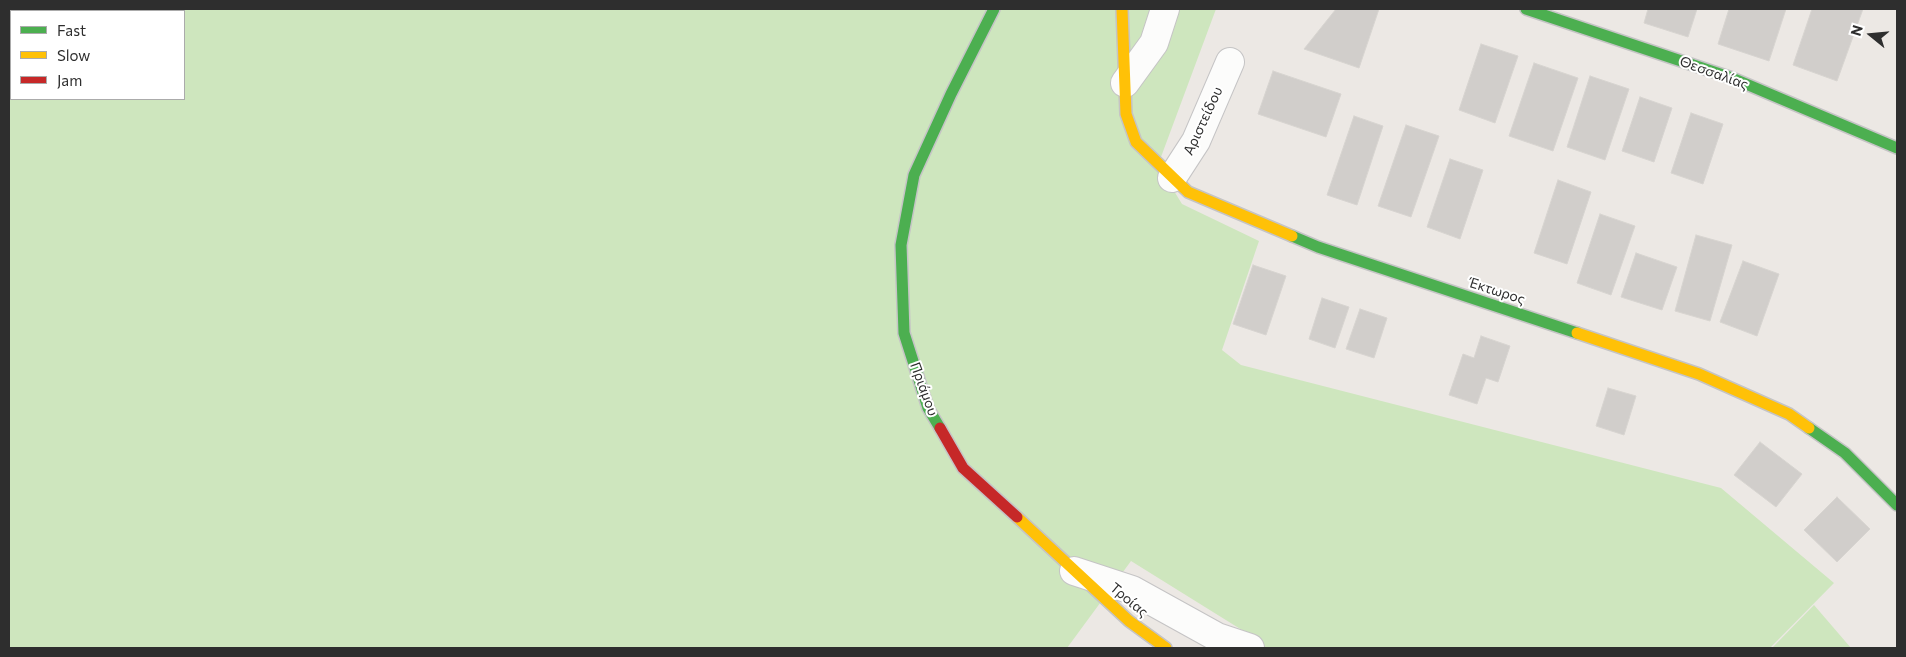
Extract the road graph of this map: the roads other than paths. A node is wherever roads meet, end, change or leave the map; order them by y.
1 (994, 9) edge
2 (1122, 9) edge
3 (1165, 9) edge
4 (1526, 9) edge
5 (1230, 62) dead end
6 (1125, 83) junction
7 (1897, 148) edge
8 (1172, 178) junction
9 (1897, 505) edge
10 (1074, 572) junction
11 (1166, 648) edge
12 (1250, 648) edge

1 - 10 street, Πριάμου
2 - 6 street
3 - 6 street
4 - 7 street, Θεσσαλίας
5 - 8 street, Αριστείδου
6 - 8 street, Έκτωρος
8 - 9 street, Έκτωρος
10 - 11 street, Τροίας
10 - 12 street, Πριάμου

